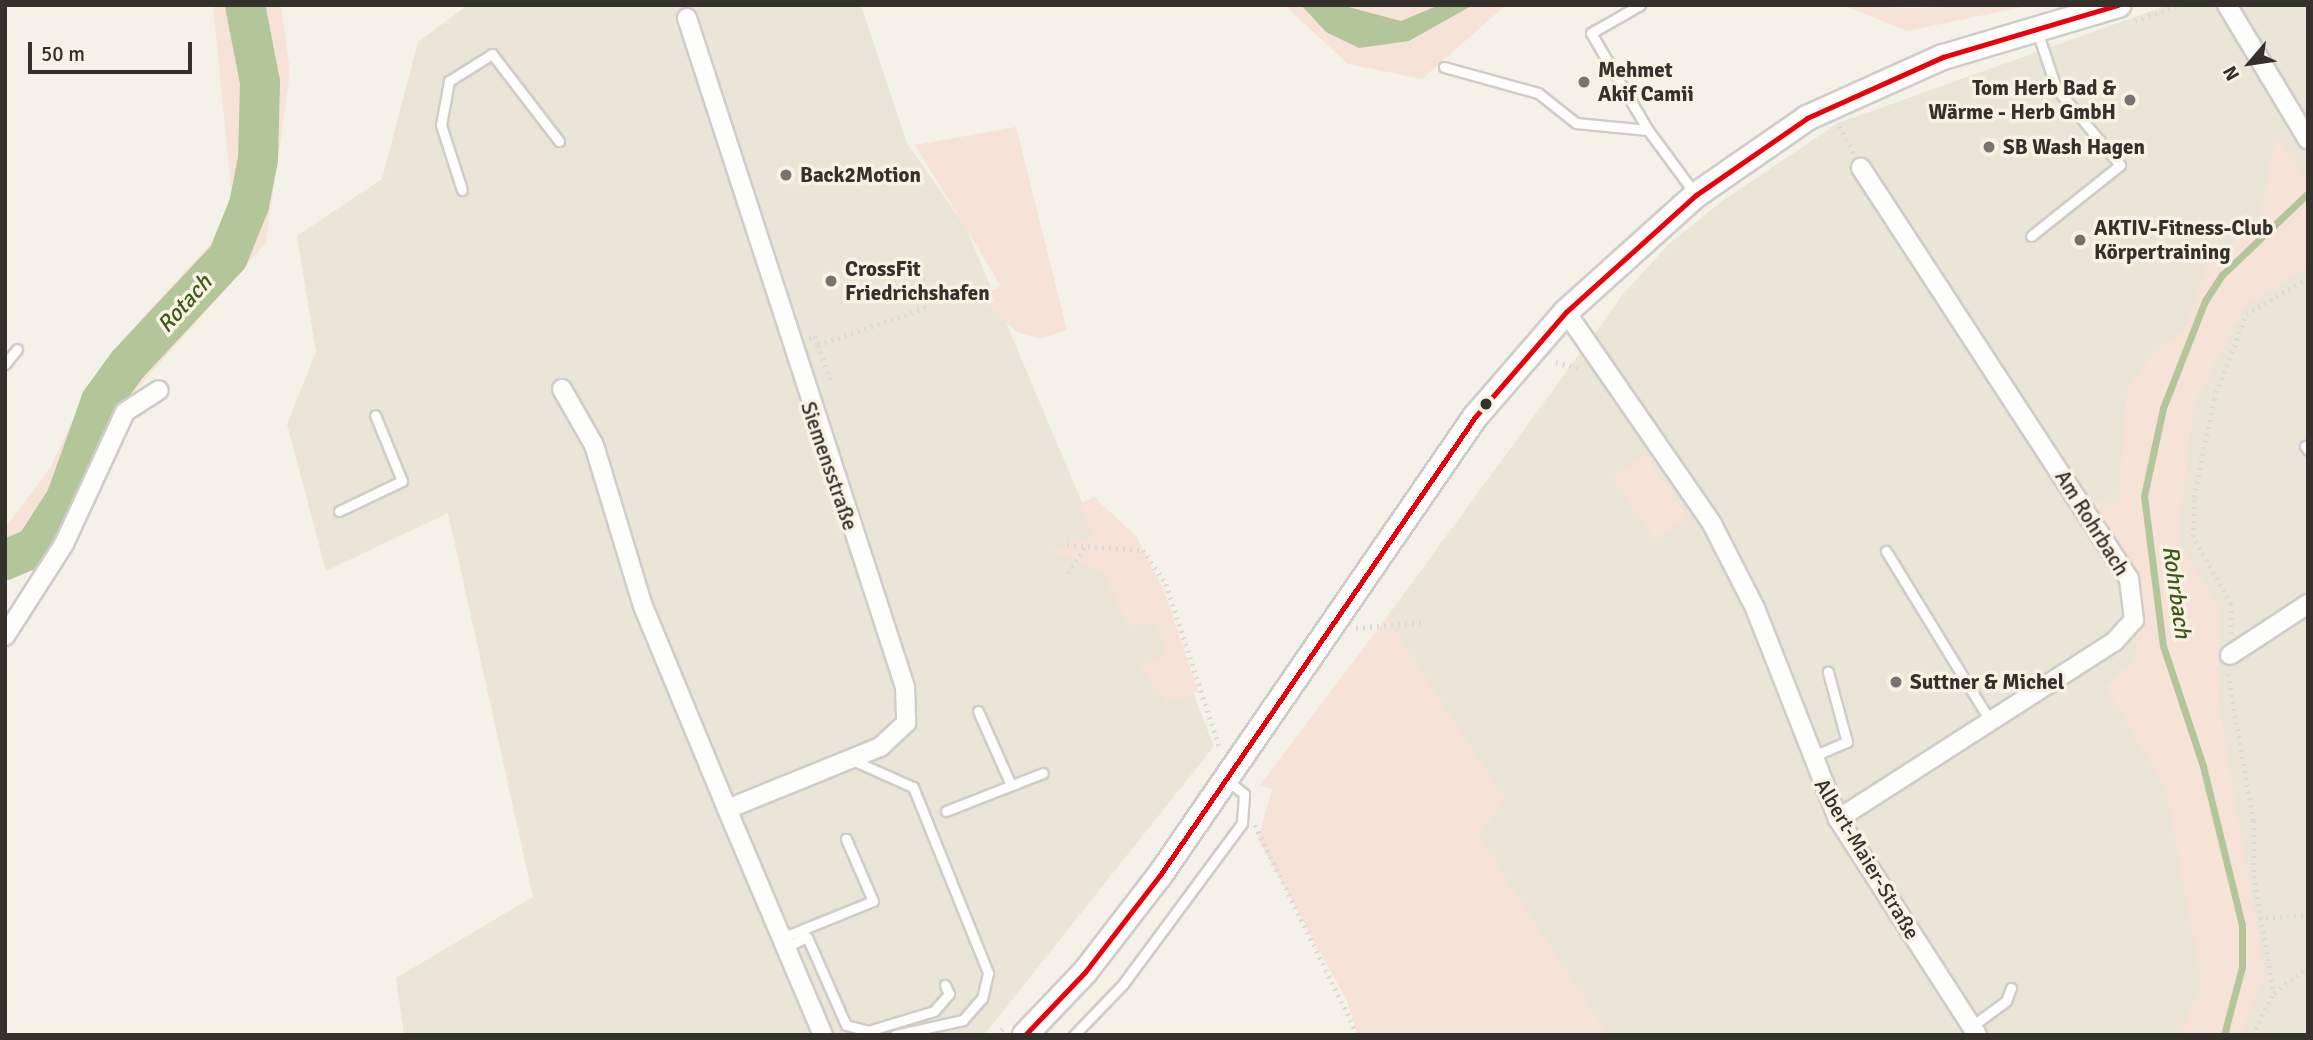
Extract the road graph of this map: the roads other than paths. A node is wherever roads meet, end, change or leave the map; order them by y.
1 (1640, 5) edge
2 (2227, 5) edge
3 (2124, 14) edge
4 (687, 18) dead end
5 (2036, 29) junction
6 (1444, 67) dead end
7 (1648, 130) junction
8 (2308, 140) edge
9 (559, 141) dead end
10 (1861, 168) road end
11 (462, 190) dead end
12 (1696, 195) junction
13 (2031, 236) dead end
14 (1566, 312) junction
15 (17, 349) dead end
16 (5, 364) edge
17 (562, 389) dead end
18 (159, 390) dead end
19 (376, 415) dead end
20 (339, 511) dead end
21 (1886, 551) dead end
22 (2308, 604) edge
23 (5, 636) edge
24 (2230, 655) road end
25 (1828, 672) dead end
26 (978, 711) dead end
27 (1990, 721) junction
28 (1809, 757) junction
29 (850, 759) junction
30 (1042, 773) dead end
31 (1226, 779) junction
32 (1011, 785) junction
33 (727, 809) junction
34 (946, 811) dead end
35 (1838, 819) junction
36 (846, 839) dead end
37 (780, 943) junction
38 (945, 985) dead end
39 (2011, 988) dead end
40 (1974, 1030) edge
41 (823, 1035) edge
42 (895, 1035) edge
43 (1025, 1035) edge
44 (1074, 1035) edge

1 - 7 lane
2 - 8 street
3 - 5 street
4 - 29 street, Siemensstraße
5 - 12 street
5 - 13 lane
6 - 7 lane
7 - 12 lane
9 - 11 lane
10 - 27 street, Am Rohrbach
12 - 14 street
14 - 28 street, Albert-Maier-Straße
14 - 31 street
15 - 16 lane
17 - 33 street
18 - 23 street
19 - 20 lane
21 - 27 lane
22 - 24 street
25 - 28 lane
26 - 32 lane
27 - 35 street, Am Rohrbach
28 - 35 street, Albert-Maier-Straße
29 - 33 street, Siemensstraße
29 - 42 lane
30 - 32 lane
31 - 43 street
31 - 44 lane
32 - 34 lane
33 - 37 street
35 - 40 street, Albert-Maier-Straße
36 - 37 lane
37 - 38 lane
37 - 41 street
39 - 40 lane

